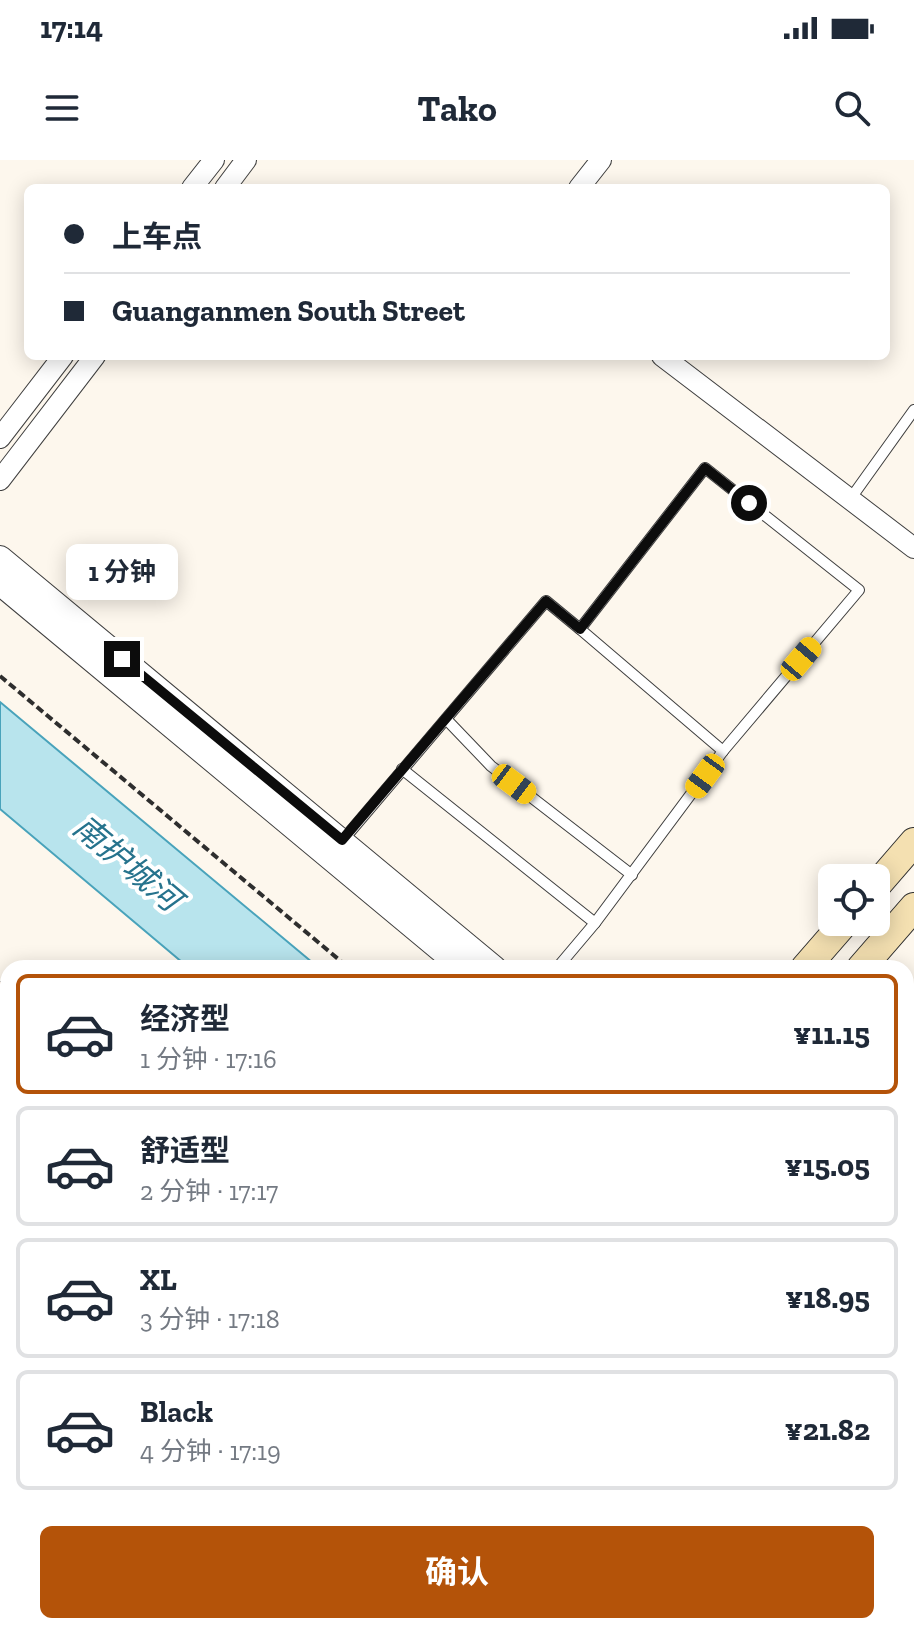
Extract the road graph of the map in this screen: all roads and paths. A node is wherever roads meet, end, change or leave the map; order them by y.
1 (214, 160) edge
2 (246, 160) edge
3 (601, 160) edge
4 (195, 184) edge
5 (228, 184) edge
6 (582, 184) edge
7 (60, 360) edge
8 (92, 360) edge
9 (667, 360) edge
10 (914, 410) edge
11 (0, 438) edge
12 (0, 480) edge
13 (851, 498) junction
14 (914, 548) edge
15 (0, 558) edge
16 (0, 583) edge
17 (580, 629) junction
18 (0, 676) edge
19 (446, 719) junction
20 (723, 751) junction
21 (402, 769) junction
22 (914, 842) edge
23 (336, 849) junction
24 (890, 870) edge
25 (632, 875) junction
26 (914, 907) edge
27 (595, 923) junction
28 (833, 936) edge
29 (339, 960) edge
30 (454, 960) edge
31 (483, 960) edge
32 (564, 960) edge
33 (812, 960) edge
34 (868, 960) edge

1 - 4 street
2 - 5 street
3 - 6 street
7 - 11 street
8 - 12 street
9 - 13 street
10 - 13 lane
13 - 14 street
15 - 23 street
16 - 23 street
17 - 19 lane
17 - 20 lane
17 - 20 lane
18 - 29 path
19 - 21 lane
19 - 25 lane
20 - 25 lane
21 - 23 lane
21 - 27 lane
22 - 24 main road
23 - 30 street
23 - 31 street
25 - 27 lane
26 - 34 main road
27 - 32 lane
28 - 33 main road

